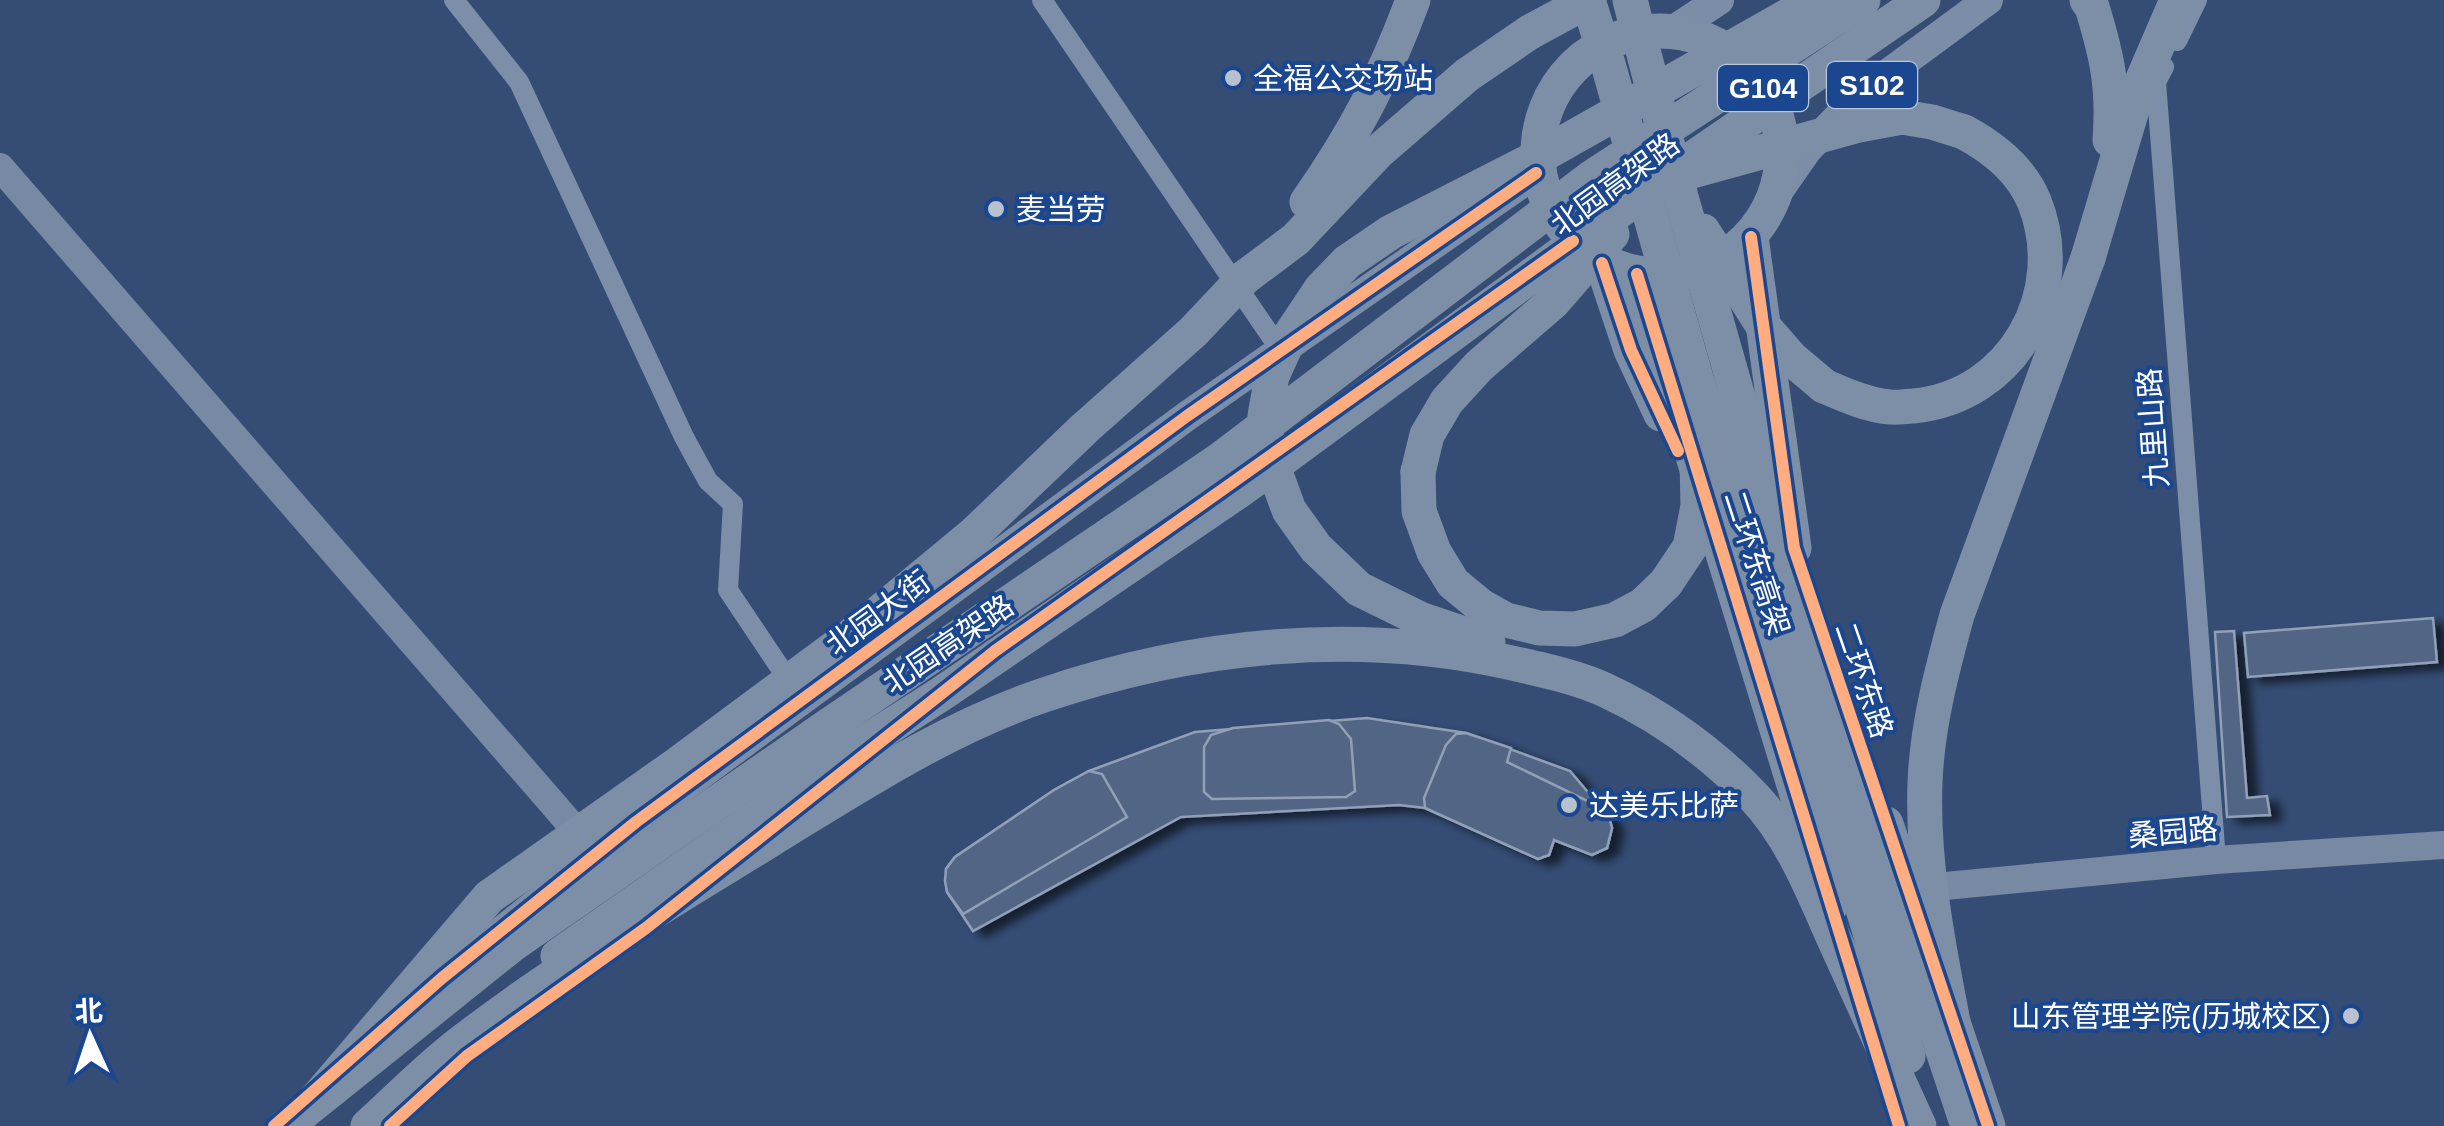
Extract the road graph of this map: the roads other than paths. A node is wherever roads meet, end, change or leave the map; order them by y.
1 (454, 0) edge
2 (1042, 0) edge
3 (1413, 0) edge
4 (1556, 0) edge
5 (1589, 0) edge
6 (1630, 0) edge
7 (1719, 0) edge
8 (1816, 0) edge
9 (1863, 0) edge
10 (1923, 0) edge
11 (1988, 0) edge
12 (2087, 0) edge
13 (2177, 0) edge
14 (2197, 0) edge
15 (1670, 15) edge
16 (1574, 64) junction
17 (0, 166) edge
18 (1536, 173) junction
19 (1670, 189) junction
20 (1778, 193) junction
21 (1751, 237) junction
22 (1573, 241) junction
23 (2088, 258) junction
24 (1602, 263) junction
25 (1712, 265) junction
26 (1637, 274) junction
27 (1244, 278) junction
28 (1281, 352) junction
29 (1695, 375) junction
30 (1720, 542) junction
31 (1794, 548) junction
32 (790, 681) junction
33 (1600, 688) junction
34 (2444, 845) edge
35 (596, 854) junction
36 (2216, 860) junction
37 (1908, 889) junction
38 (299, 1115) edge
39 (274, 1126) edge
40 (365, 1126) edge
41 (390, 1126) edge
42 (1899, 1126) edge
43 (1919, 1126) edge
44 (1928, 1126) edge
45 (1970, 1126) edge
46 (1988, 1126) edge

1 - 32 street
2 - 28 street
3 - 27 highway
4 - 16 highway
5 - 27 highway, bridge
5 - 29 highway, 二环东高架, bridge
6 - 19 highway, 二环东高架, bridge
7 - 15 main road
8 - 33 highway, bridge
9 - 38 highway, 北园高架路, bridge
10 - 19 highway, 北园高架路, bridge
11 - 20 main road, S102
12 - 23 highway
13 - 23 highway
14 - 36 street, 九里山路
15 - 16 highway, G104
15 - 20 highway, G104
16 - 18 highway, G104
17 - 35 street
18 - 22 highway, G104
18 - 28 main road, 北园大街
19 - 19 highway, bridge
19 - 29 highway, bridge
19 - 40 highway, 北园高架路, bridge
19 - 45 highway, 二环东高架, bridge
20 - 21 highway, G104
21 - 25 highway, G104
21 - 31 highway, 二环东路
22 - 24 highway, G104
22 - 41 main road
23 - 45 highway, bridge
24 - 26 highway, G104
24 - 30 highway
25 - 26 highway, G104
25 - 31 highway, 二环东路
26 - 30 highway
27 - 32 highway, bridge
28 - 35 main road, 北园大街
29 - 44 highway, 二环东高架, bridge
30 - 42 highway
31 - 37 highway, 二环东路
32 - 38 highway, bridge
33 - 40 highway, bridge
33 - 43 highway, bridge
34 - 36 street, 桑园路
35 - 39 main road, 北园大街
36 - 37 street, 桑园路
37 - 46 highway, 二环东路

